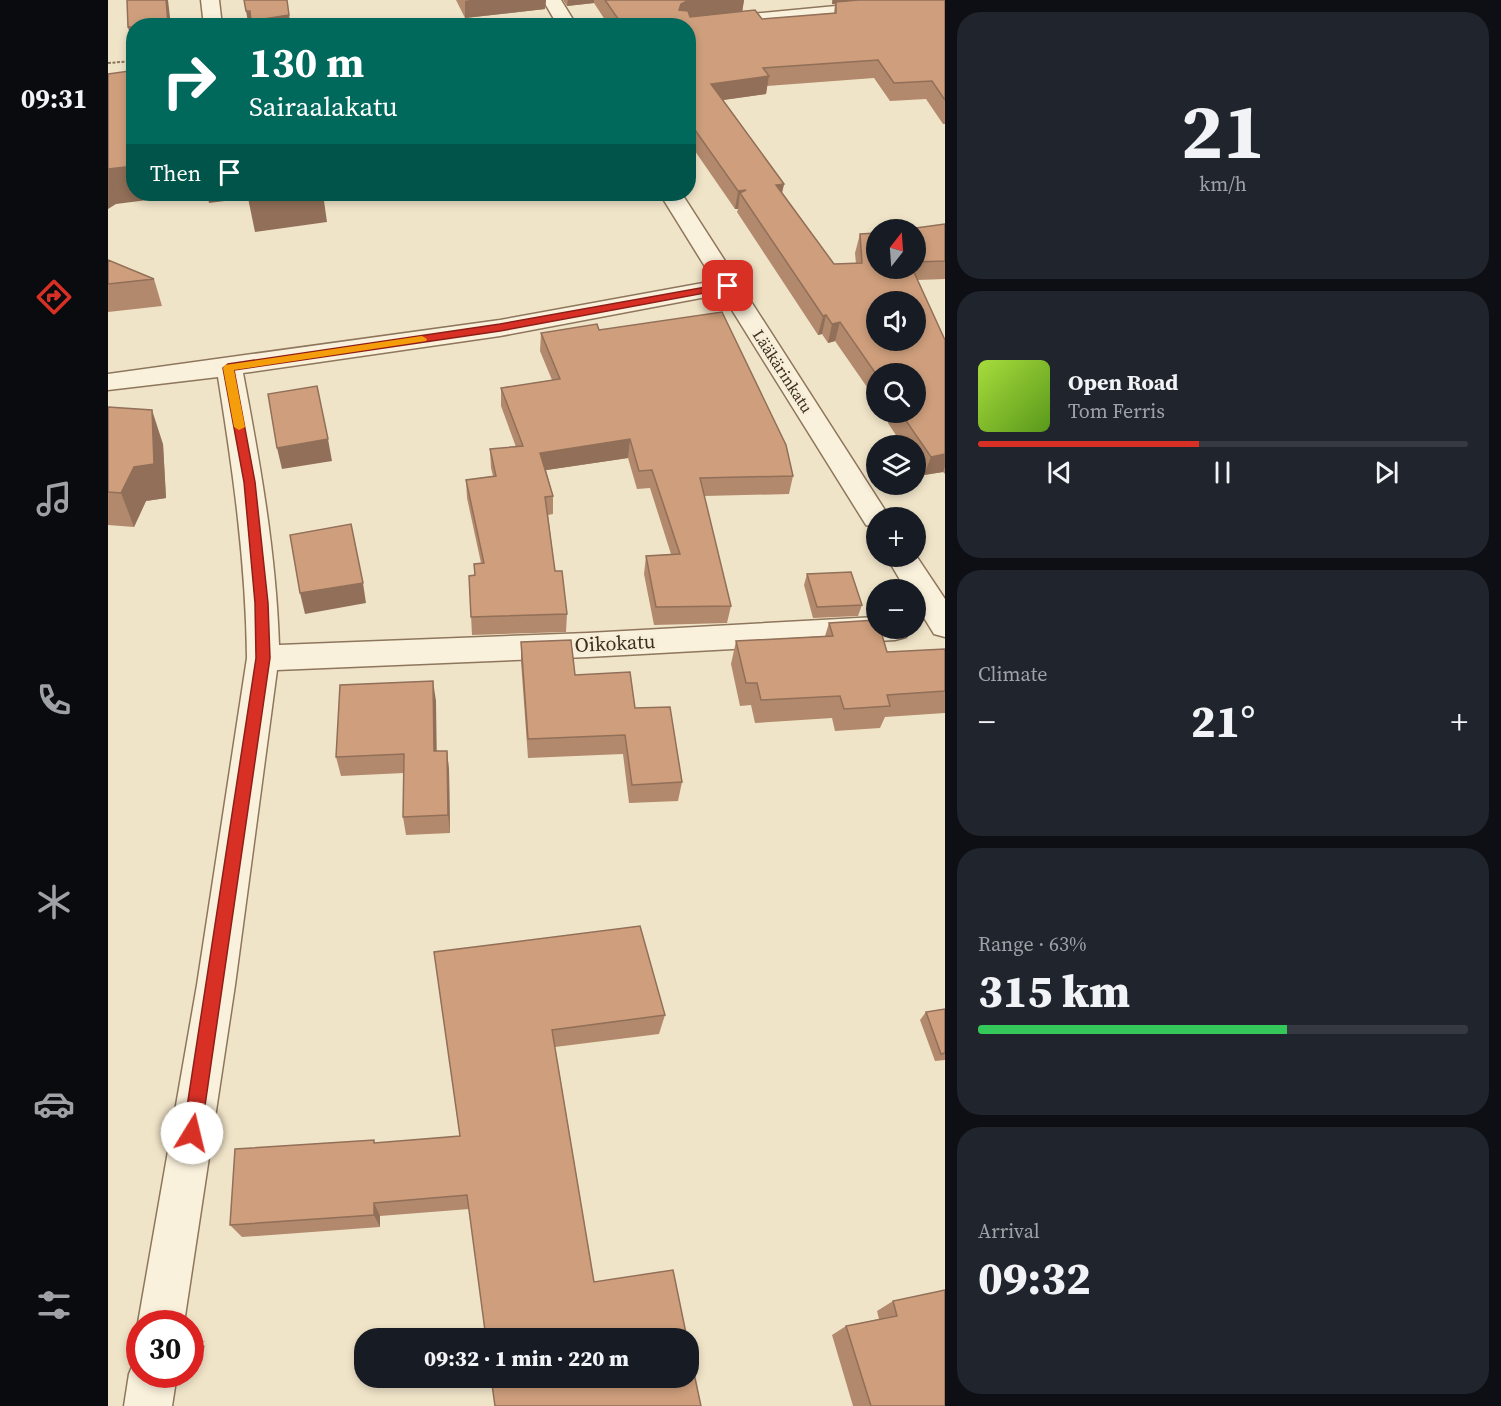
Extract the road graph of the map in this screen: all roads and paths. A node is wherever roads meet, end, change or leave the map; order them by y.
1 (210, 0) edge
2 (552, 0) edge
3 (945, 1) edge
4 (849, 5) edge
5 (212, 18) edge
6 (563, 18) edge
7 (696, 25) edge
8 (126, 62) edge
9 (108, 63) edge
10 (675, 201) edge
11 (728, 286) junction
12 (228, 368) junction
13 (108, 382) edge
14 (869, 507) edge
15 (908, 567) edge
16 (945, 625) edge
17 (926, 626) edge
18 (866, 630) edge
19 (263, 658) junction
20 (163, 1310) edge
21 (151, 1388) edge
22 (148, 1406) edge

1 - 5 street
2 - 6 street
3 - 4 street
4 - 7 street
8 - 9 path
10 - 11 street, Lääkärinkatu
11 - 12 street
11 - 14 street, Lääkärinkatu
12 - 13 street
12 - 19 street
15 - 16 street
16 - 17 street
18 - 19 street, Oikokatu
19 - 20 street
21 - 22 street

